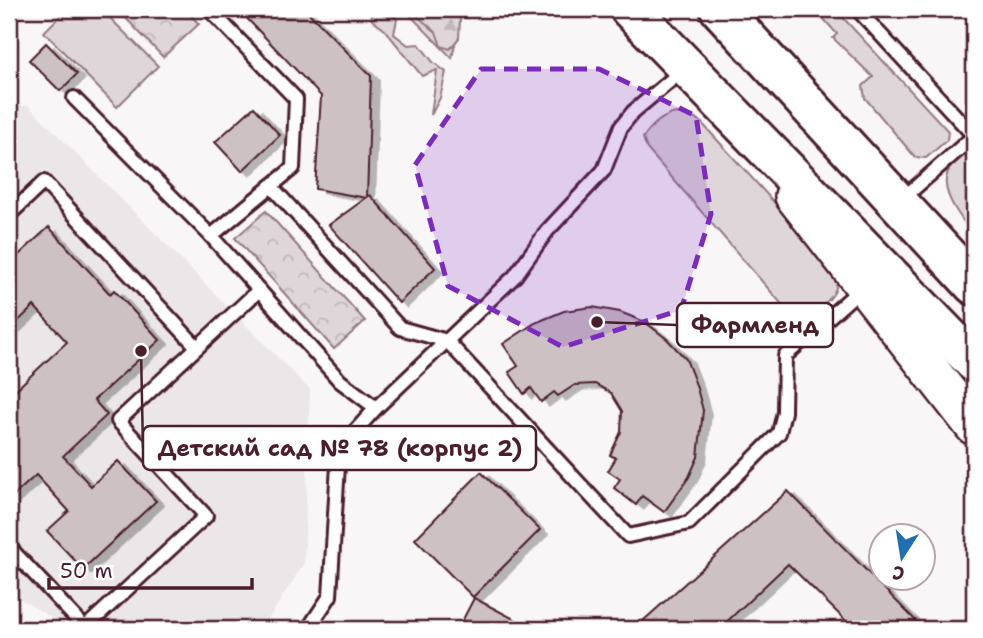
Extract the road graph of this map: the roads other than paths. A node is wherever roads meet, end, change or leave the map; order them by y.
1 (209, 9) edge
2 (630, 9) edge
3 (720, 9) edge
4 (857, 9) edge
5 (687, 67) junction
6 (74, 98) dead end
7 (718, 99) junction
8 (974, 136) edge
9 (271, 186) junction
10 (902, 209) junction
11 (9, 215) edge
12 (211, 236) junction
13 (974, 267) edge
14 (974, 285) edge
15 (864, 287) junction
16 (259, 290) junction
17 (447, 341) junction
18 (197, 348) junction
19 (974, 362) edge
20 (376, 408) junction
21 (974, 426) edge
22 (9, 547) edge
23 (308, 629) edge

1 - 9 lane
2 - 5 highway
3 - 10 highway
4 - 8 lane
5 - 7 highway
5 - 17 lane
6 - 12 lane
7 - 15 main road
7 - 19 highway
8 - 10 lane
9 - 12 lane
9 - 17 lane
10 - 13 highway
10 - 14 highway
11 - 18 lane
12 - 16 lane
15 - 17 lane
15 - 21 main road
16 - 18 lane
16 - 20 lane
17 - 20 lane
18 - 22 lane
20 - 23 lane

